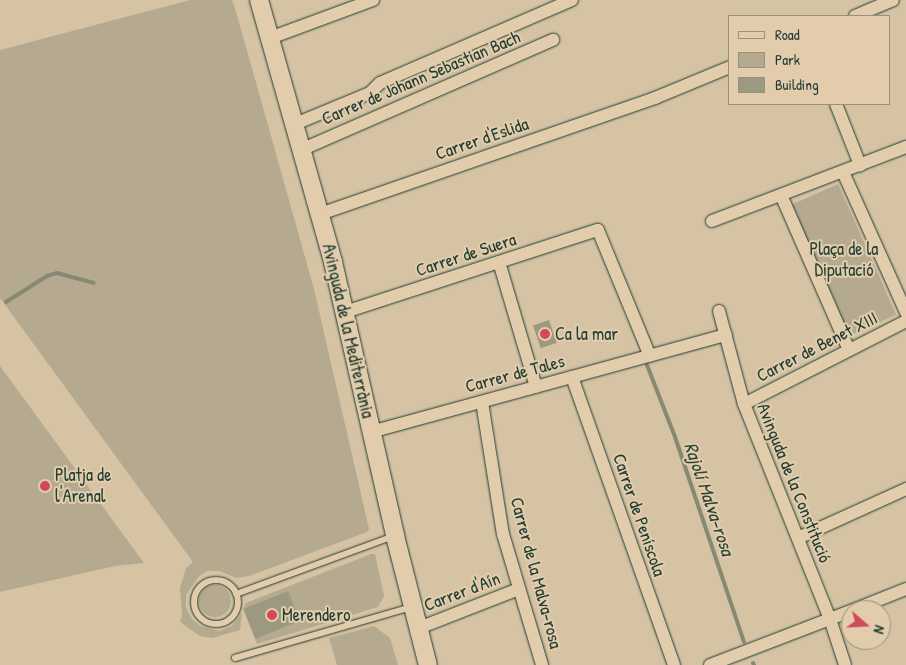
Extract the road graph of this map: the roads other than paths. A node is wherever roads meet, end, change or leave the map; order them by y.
1 (259, 0) edge
2 (373, 0) edge
3 (572, 0) edge
4 (891, 0) edge
5 (857, 15) edge
6 (270, 38) junction
7 (553, 40) dead end
8 (728, 68) edge
9 (836, 105) edge
10 (295, 124) junction
11 (906, 147) edge
12 (303, 149) junction
13 (860, 165) junction
14 (843, 172) junction
15 (781, 195) junction
16 (320, 214) junction
17 (712, 221) dead end
18 (499, 262) junction
19 (719, 311) dead end
20 (345, 312) junction
21 (906, 312) edge
22 (906, 322) edge
23 (726, 335) junction
24 (850, 350) junction
25 (650, 356) junction
26 (572, 377) junction
27 (536, 387) junction
28 (482, 402) junction
29 (744, 404) junction
30 (371, 432) junction
31 (906, 489) edge
32 (395, 536) junction
33 (798, 538) junction
34 (519, 589) junction
35 (906, 589) edge
36 (236, 594) junction
37 (878, 600) edge
38 (414, 606) junction
39 (841, 614) edge
40 (830, 619) junction
41 (419, 628) junction
42 (235, 658) dead end
43 (428, 665) edge
44 (542, 665) edge
45 (674, 665) edge
46 (710, 665) edge
47 (845, 665) edge

1 - 6 street, Avinguda de la Mediterrània
2 - 6 street
3 - 10 street
4 - 5 street
6 - 10 street, Avinguda de la Mediterrània
7 - 12 street, Carrer de Johann Sebastian Bach
8 - 16 street, Carrer d'Eslida
9 - 13 street
10 - 12 street, Avinguda de la Mediterrània
11 - 13 street
12 - 16 street, Avinguda de la Mediterrània
13 - 14 street
14 - 15 street
14 - 21 street
15 - 17 street
15 - 24 street
16 - 20 street, Avinguda de la Mediterrània
18 - 20 street, Carrer de Suera
18 - 25 street, Carrer de Suera
18 - 27 street
19 - 23 street, Avinguda de la Constitució
20 - 30 street, Avinguda de la Mediterrània
22 - 24 street, Carrer de Benet XIII
23 - 25 street, Carrer de Tales
23 - 29 street, Avinguda de la Constitució
24 - 29 street, Carrer de Benet XIII
25 - 26 street, Carrer de Tales
26 - 27 street, Carrer de Tales
26 - 45 street, Carrer de Peníscola
27 - 28 street, Carrer de Tales
28 - 30 street, Carrer de Tales
28 - 34 street, Carrer de la Malva-rosa
29 - 33 street, Avinguda de la Constitució
30 - 32 street, Avinguda de la Mediterrània
31 - 33 street
32 - 36 lane
32 - 38 street, Avinguda de la Mediterrània
33 - 40 street, Avinguda de la Constitució
34 - 41 street, Carrer d'Aín
34 - 44 street, Carrer de la Malva-rosa
35 - 37 street
36 - 36 lane
38 - 41 street, Avinguda de la Mediterrània
38 - 42 lane
39 - 40 street
40 - 46 street
40 - 47 street, Avinguda de la Constitució
41 - 43 street, Avinguda de la Mediterrània

